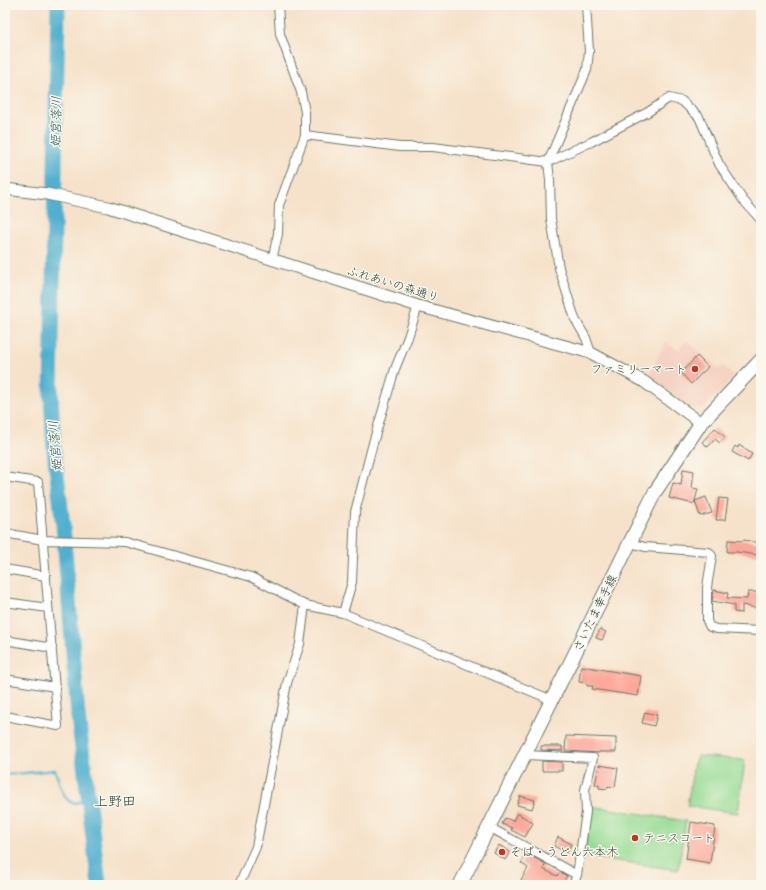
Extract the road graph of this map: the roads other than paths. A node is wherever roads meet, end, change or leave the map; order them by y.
1 (278, 5) edge
2 (586, 5) edge
3 (305, 135) junction
4 (548, 162) junction
5 (5, 189) edge
6 (761, 220) edge
7 (272, 260) junction
8 (418, 306) junction
9 (591, 353) junction
10 (761, 360) edge
11 (701, 423) junction
12 (5, 477) edge
13 (5, 533) edge
14 (46, 540) junction
15 (630, 542) junction
16 (5, 569) edge
17 (46, 576) junction
18 (5, 602) edge
19 (304, 605) junction
20 (48, 608) junction
21 (343, 614) junction
22 (761, 631) edge
23 (5, 640) edge
24 (52, 648) junction
25 (5, 679) edge
26 (55, 687) junction
27 (552, 700) junction
28 (5, 716) edge
29 (525, 755) junction
30 (489, 827) junction
31 (577, 876) junction
32 (239, 885) edge
33 (460, 885) edge
34 (573, 885) edge

1 - 3 street
2 - 4 street
3 - 4 street
3 - 7 street
4 - 6 street
4 - 9 street
5 - 7 street, ふれあいの森通り
7 - 8 street, ふれあいの森通り
8 - 9 street, ふれあいの森通り
8 - 21 street
9 - 11 street, ふれあいの森通り
10 - 11 main road, さいたま幸手線
11 - 15 main road, さいたま幸手線
12 - 14 street
13 - 14 street
14 - 17 street
14 - 19 street
15 - 22 street
15 - 27 main road, さいたま幸手線
16 - 17 street
17 - 20 street
18 - 20 street
19 - 21 street
19 - 32 street
20 - 24 street
21 - 27 street
23 - 24 street
24 - 26 street
25 - 26 street
26 - 28 street
27 - 29 main road, さいたま幸手線
29 - 30 main road, さいたま幸手線
29 - 31 street
30 - 31 street
30 - 33 main road, さいたま幸手線
31 - 34 street

